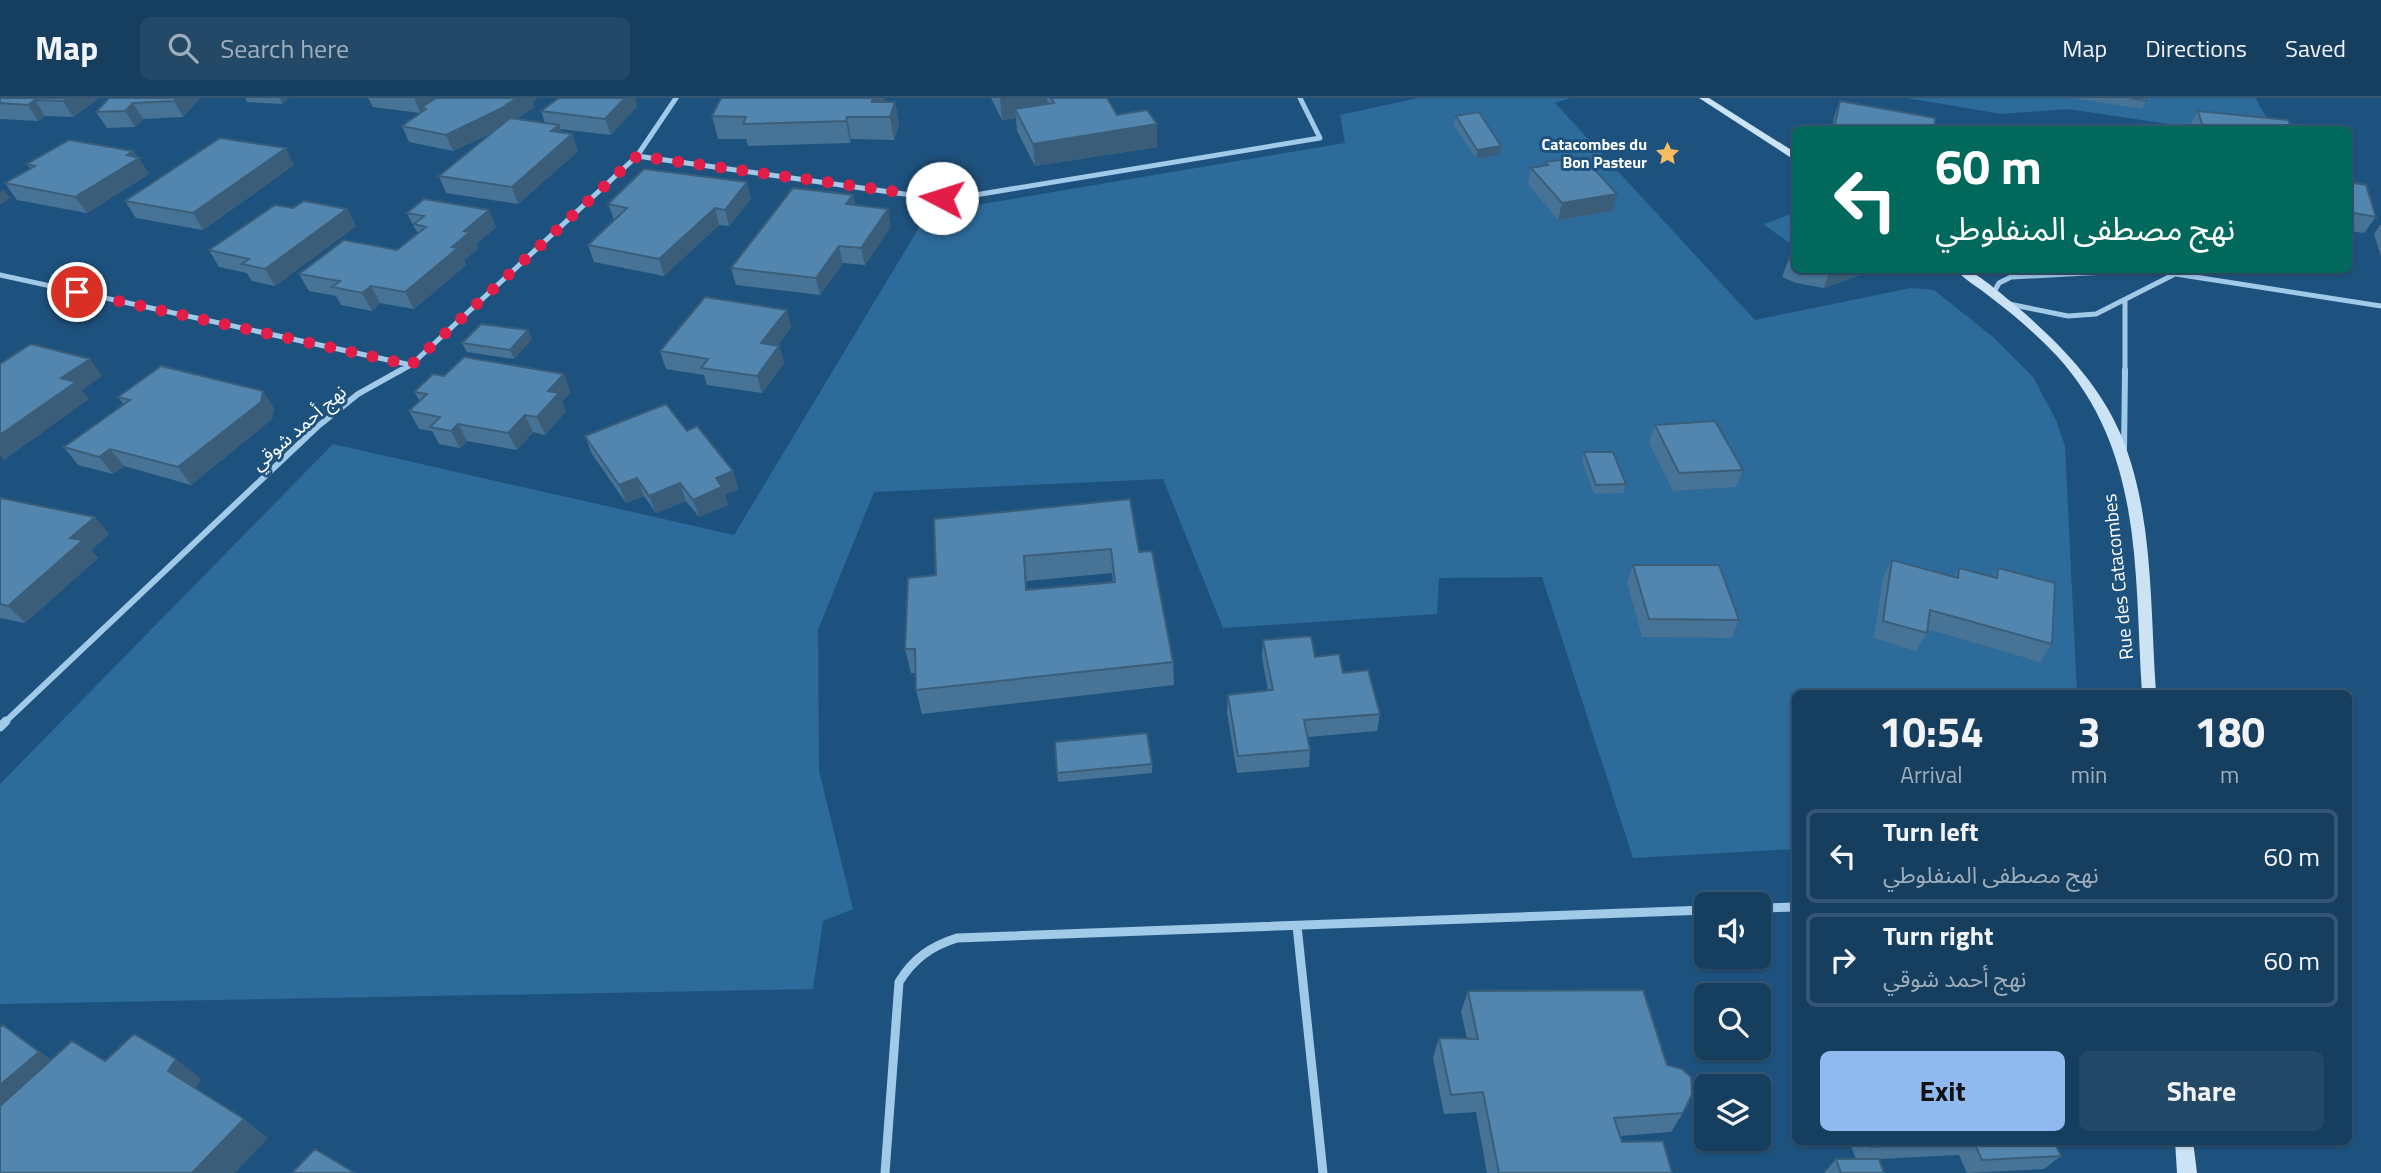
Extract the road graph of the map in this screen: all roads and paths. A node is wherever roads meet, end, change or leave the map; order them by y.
1 (676, 98) edge
2 (1300, 98) edge
3 (1703, 98) edge
4 (1792, 155) edge
5 (637, 156) junction
6 (1966, 273) edge
7 (2087, 273) edge
8 (2170, 273) edge
9 (2177, 274) junction
10 (0, 275) edge
11 (1994, 292) junction
12 (2125, 301) junction
13 (2009, 304) junction
14 (2381, 306) edge
15 (411, 365) junction
16 (2124, 463) junction
17 (2149, 690) edge
18 (0, 727) edge
19 (1792, 907) edge
20 (1771, 908) edge
21 (1694, 910) edge
22 (1297, 926) junction
23 (2184, 1145) edge
24 (885, 1173) edge
25 (1323, 1173) edge
26 (2187, 1173) edge

1 - 5 street, نهج أحمد شوقي
2 - 5 street
3 - 4 main road
5 - 15 street, نهج أحمد شوقي
6 - 11 main road, Rue des Catacombes
7 - 11 street
8 - 9 street
9 - 12 street
9 - 14 street
10 - 15 street
11 - 13 main road, Rue des Catacombes
12 - 13 street
12 - 16 street
13 - 16 main road, Rue des Catacombes
15 - 18 street, نهج أحمد شوقي
16 - 17 main road, Rue des Catacombes
19 - 20 street
21 - 22 street
22 - 24 street
22 - 25 street
23 - 26 main road

